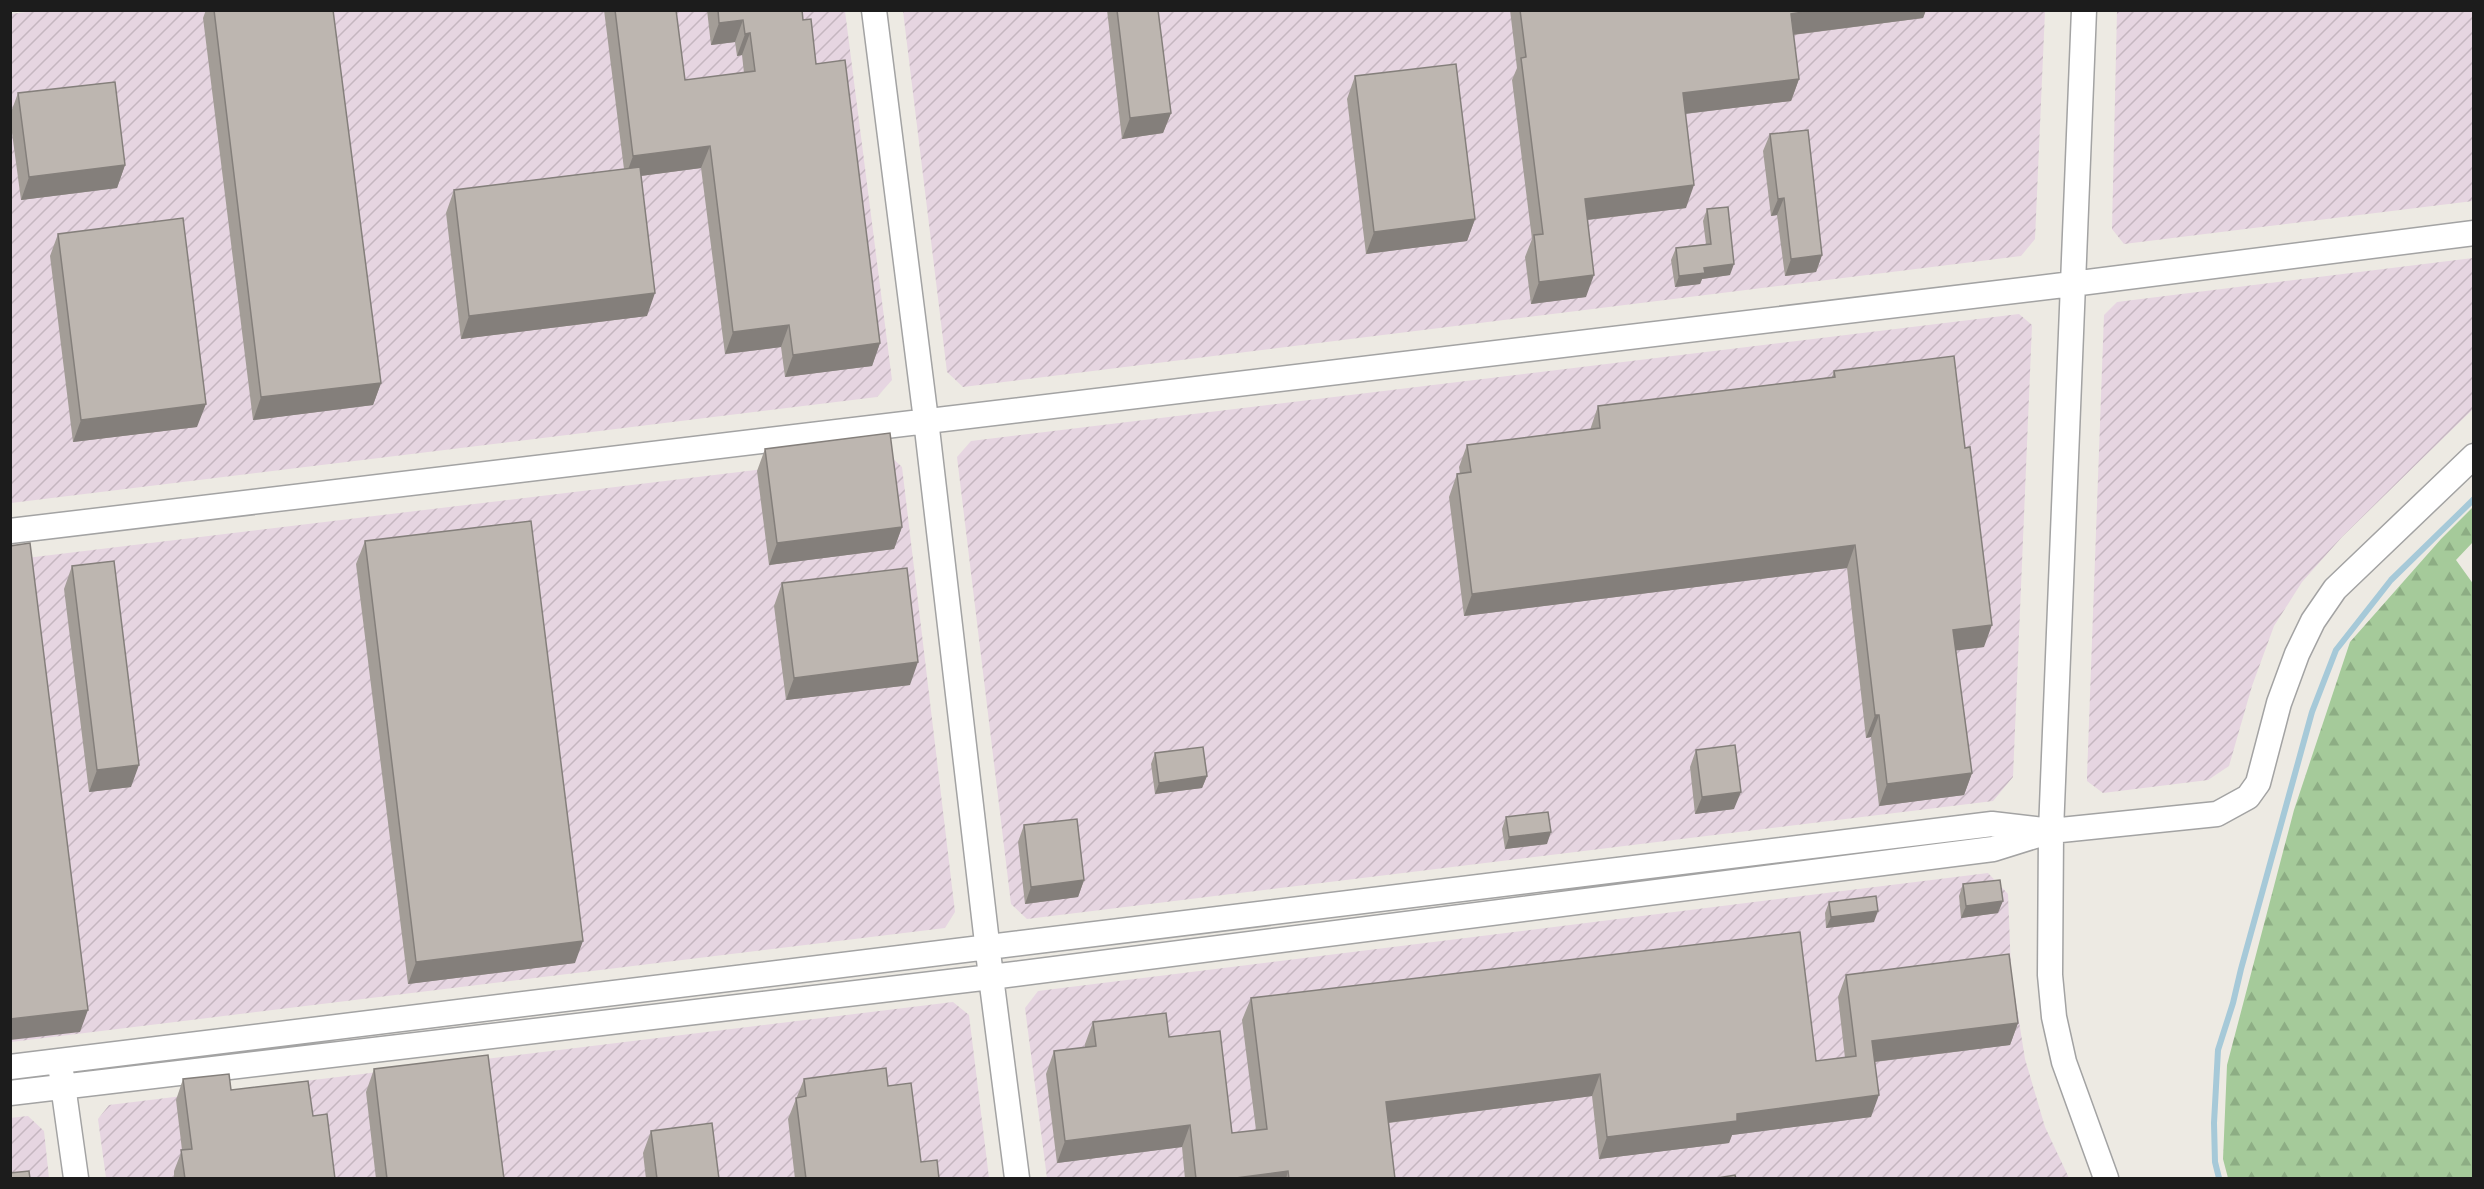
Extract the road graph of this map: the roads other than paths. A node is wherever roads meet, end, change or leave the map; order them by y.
1 (874, 10) edge
2 (2084, 10) edge
3 (2474, 233) edge
4 (2072, 284) junction
5 (926, 420) junction
6 (2474, 456) edge
7 (10, 531) edge
8 (2051, 831) junction
9 (987, 947) junction
10 (991, 977) junction
11 (60, 1061) junction
12 (10, 1067) edge
13 (64, 1087) junction
14 (10, 1093) edge
15 (76, 1179) edge
16 (1017, 1179) edge
17 (2106, 1179) edge

1 - 5 street
2 - 4 street
3 - 4 street
4 - 5 street
4 - 8 street
5 - 7 street
5 - 9 street
6 - 8 street
8 - 9 street
8 - 10 street
8 - 17 street
9 - 10 street
9 - 11 street
10 - 13 street
10 - 16 street
11 - 12 street
11 - 13 street
13 - 14 street
13 - 15 street

